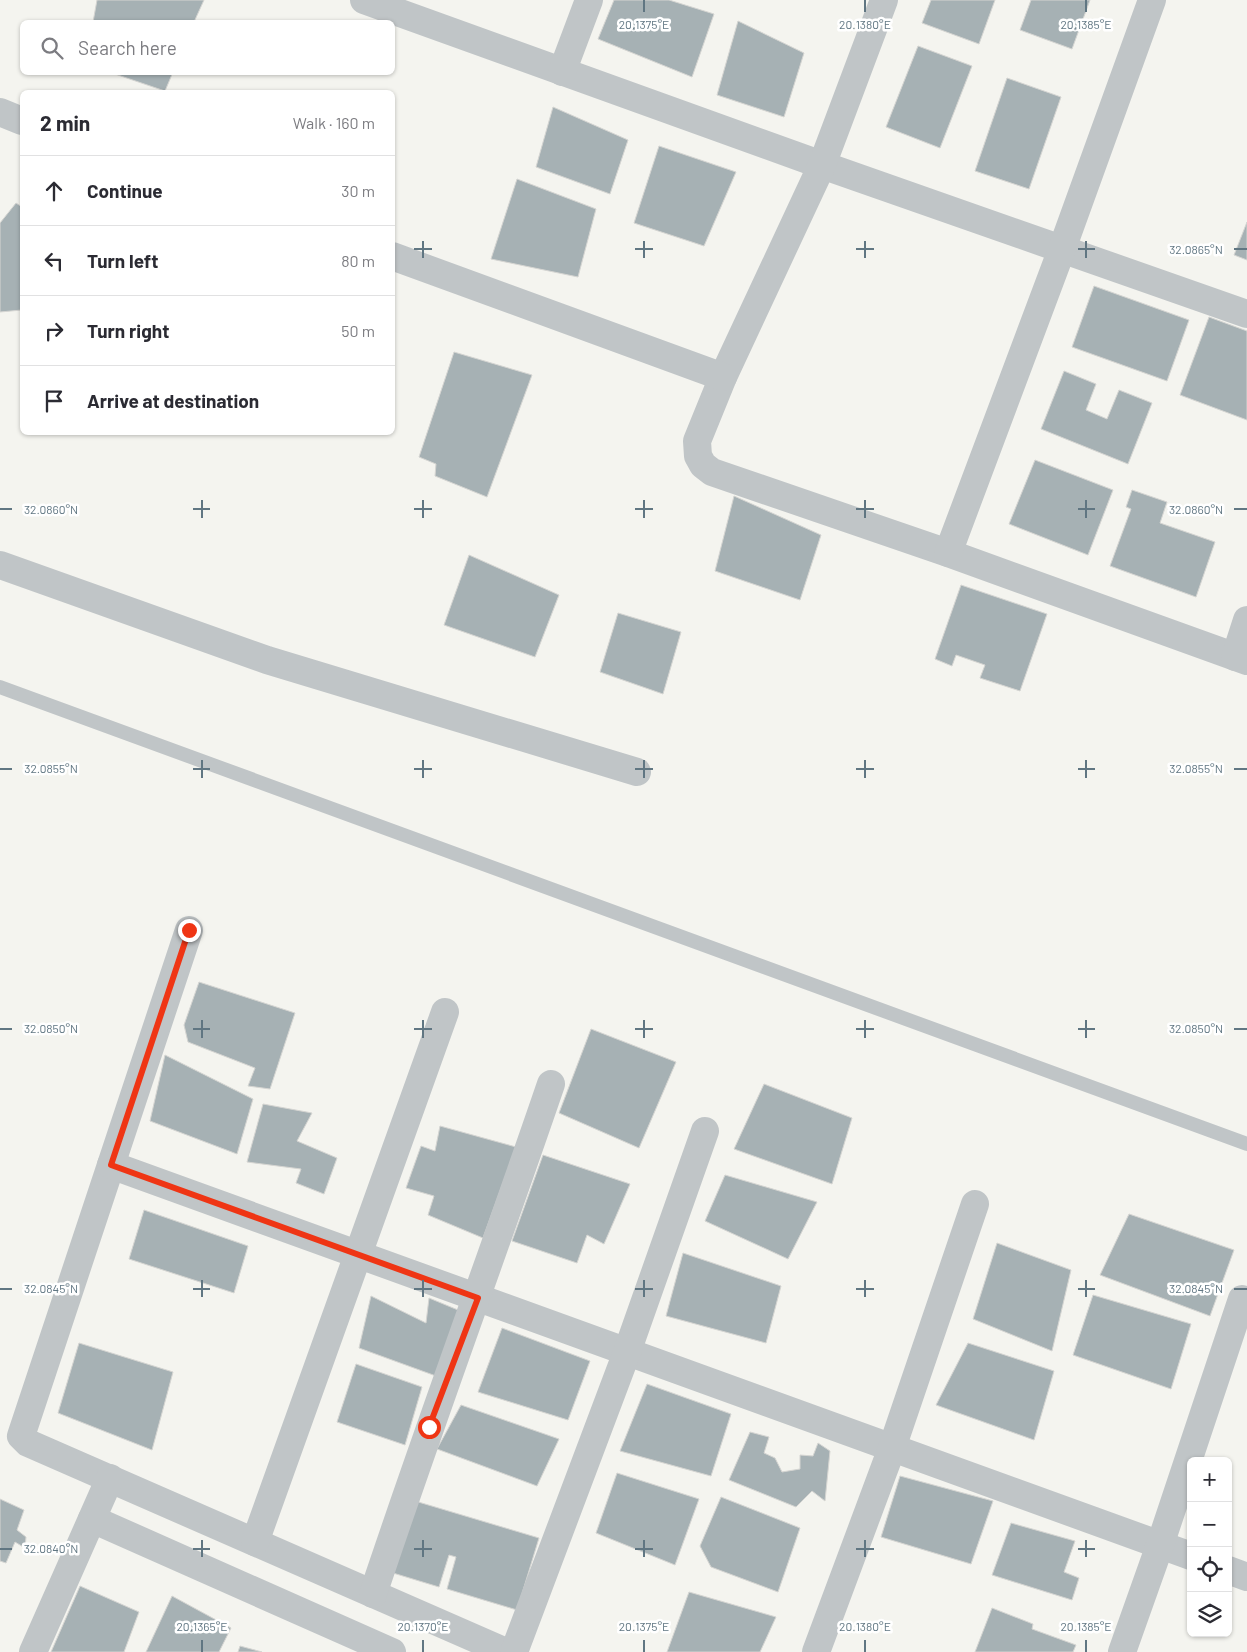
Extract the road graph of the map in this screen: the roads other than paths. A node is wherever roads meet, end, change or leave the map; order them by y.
1 (364, 0) edge
2 (588, 0) edge
3 (884, 0) edge
4 (1152, 0) edge
5 (562, 72) junction
6 (0, 112) edge
7 (20, 120) edge
8 (822, 165) junction
9 (1062, 249) junction
10 (395, 257) edge
11 (1247, 314) edge
12 (723, 377) junction
13 (948, 553) junction
14 (0, 565) edge
15 (1247, 620) edge
16 (1241, 659) edge
17 (0, 687) edge
18 (637, 772) dead end
19 (189, 930) dead end
20 (445, 1012) dead end
21 (551, 1084) dead end
22 (705, 1131) dead end
23 (1247, 1144) edge
24 (111, 1165) junction
25 (975, 1204) dead end
26 (360, 1255) junction
27 (478, 1298) junction
28 (1242, 1299) dead end
29 (627, 1352) junction
30 (892, 1448) junction
31 (110, 1478) junction
32 (92, 1520) junction
33 (255, 1542) junction
34 (1160, 1546) junction
35 (1187, 1555) edge
36 (1232, 1571) edge
37 (1247, 1577) edge
38 (373, 1594) junction
39 (33, 1652) edge
40 (392, 1652) edge
41 (506, 1652) edge
42 (514, 1652) edge
43 (816, 1652) edge
44 (1122, 1652) edge

1 - 5 street
2 - 5 street
3 - 8 street
4 - 9 street
5 - 8 street
6 - 7 street
8 - 9 street
8 - 12 street
9 - 11 street
9 - 13 street
10 - 12 street
12 - 13 street
13 - 16 street
14 - 18 street
15 - 16 street
17 - 23 lane
19 - 24 street
20 - 26 street
21 - 27 street
22 - 29 street
24 - 26 street
24 - 31 street
25 - 30 street
26 - 27 street
26 - 33 street
27 - 29 street
27 - 38 street
28 - 34 street
29 - 30 street
29 - 42 street
30 - 34 street
30 - 43 street
31 - 32 street
31 - 33 street
32 - 39 street
32 - 40 street
33 - 38 street
34 - 35 street
34 - 44 street
36 - 37 street
38 - 41 street

